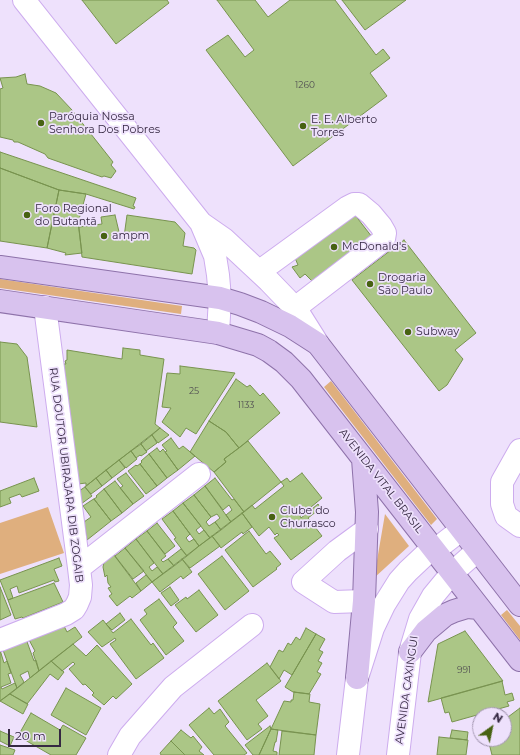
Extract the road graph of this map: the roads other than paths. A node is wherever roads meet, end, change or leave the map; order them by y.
1 (24, 0) edge
2 (201, 223) junction
3 (0, 267) edge
4 (260, 271) junction
5 (220, 298) junction
6 (0, 301) edge
7 (45, 307) junction
8 (295, 308) junction
9 (218, 333) junction
10 (318, 344) junction
11 (520, 450) edge
12 (363, 459) junction
13 (199, 474) dead end
14 (520, 526) edge
15 (367, 528) junction
16 (461, 530) junction
17 (435, 550) junction
18 (477, 551) junction
19 (79, 568) junction
20 (452, 572) junction
21 (364, 601) junction
22 (520, 605) edge
23 (479, 608) junction
24 (252, 626) dead end
25 (0, 640) edge
26 (410, 652) junction
27 (520, 660) edge
28 (357, 678) junction
29 (119, 755) edge
30 (348, 755) edge
31 (398, 755) edge

1 - 2 street
2 - 4 street
2 - 5 street
3 - 5 main road
4 - 8 street
4 - 8 street
5 - 9 street
5 - 10 main road
6 - 7 main road, AVENIDA VITAL BRASIL
7 - 9 main road, AVENIDA VITAL BRASIL
7 - 19 street, RUA DOUTOR UBIRAJARA DIB ZOGAIB
8 - 10 street
9 - 12 main road, AVENIDA VITAL BRASIL
10 - 16 main road
11 - 14 street
12 - 15 main road
12 - 17 main road, AVENIDA VITAL BRASIL
13 - 19 street
15 - 21 main road
15 - 21 street
16 - 17 street
16 - 18 main road
17 - 20 main road, AVENIDA VITAL BRASIL
17 - 28 street
18 - 20 street, AVENIDA CAXINGUI
18 - 22 main road
19 - 25 street, RUA DOUTOR UBIRAJARA DIB ZOGAIB
20 - 23 main road, AVENIDA VITAL BRASIL
20 - 26 street, AVENIDA CAXINGUI
21 - 28 main road
23 - 26 main road
23 - 27 main road, AVENIDA VITAL BRASIL
24 - 29 street
26 - 31 street, AVENIDA CAXINGUI
28 - 30 street

